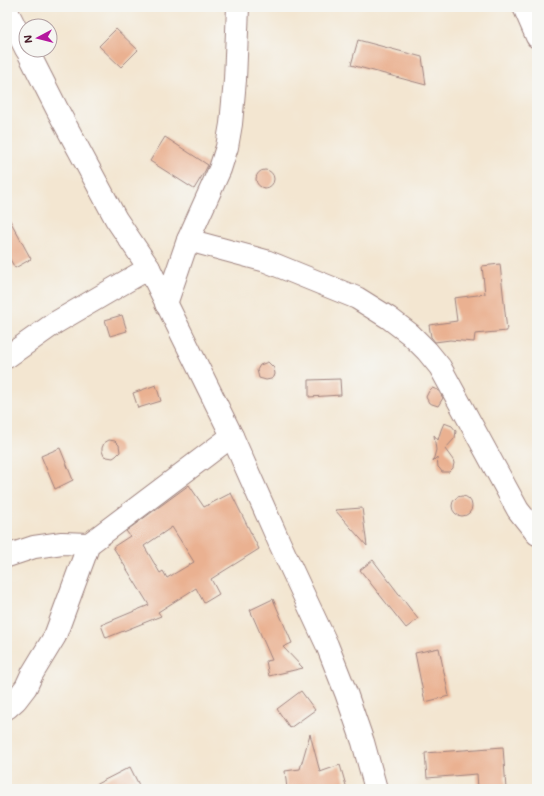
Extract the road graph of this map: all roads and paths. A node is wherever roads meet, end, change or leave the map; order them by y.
1 (238, 7) edge
2 (524, 7) edge
3 (7, 10) edge
4 (18, 33) edge
5 (537, 37) edge
6 (31, 58) edge
7 (188, 240) junction
8 (149, 268) junction
9 (166, 304) junction
10 (7, 357) edge
11 (232, 436) junction
12 (537, 534) edge
13 (89, 544) junction
14 (7, 556) edge
15 (7, 708) edge
16 (376, 789) edge

1 - 7 street
2 - 5 street
3 - 4 street
6 - 8 street
7 - 9 street
7 - 12 street
8 - 9 street
8 - 10 street
9 - 11 street
11 - 13 street
11 - 16 street
13 - 14 street
13 - 15 street

